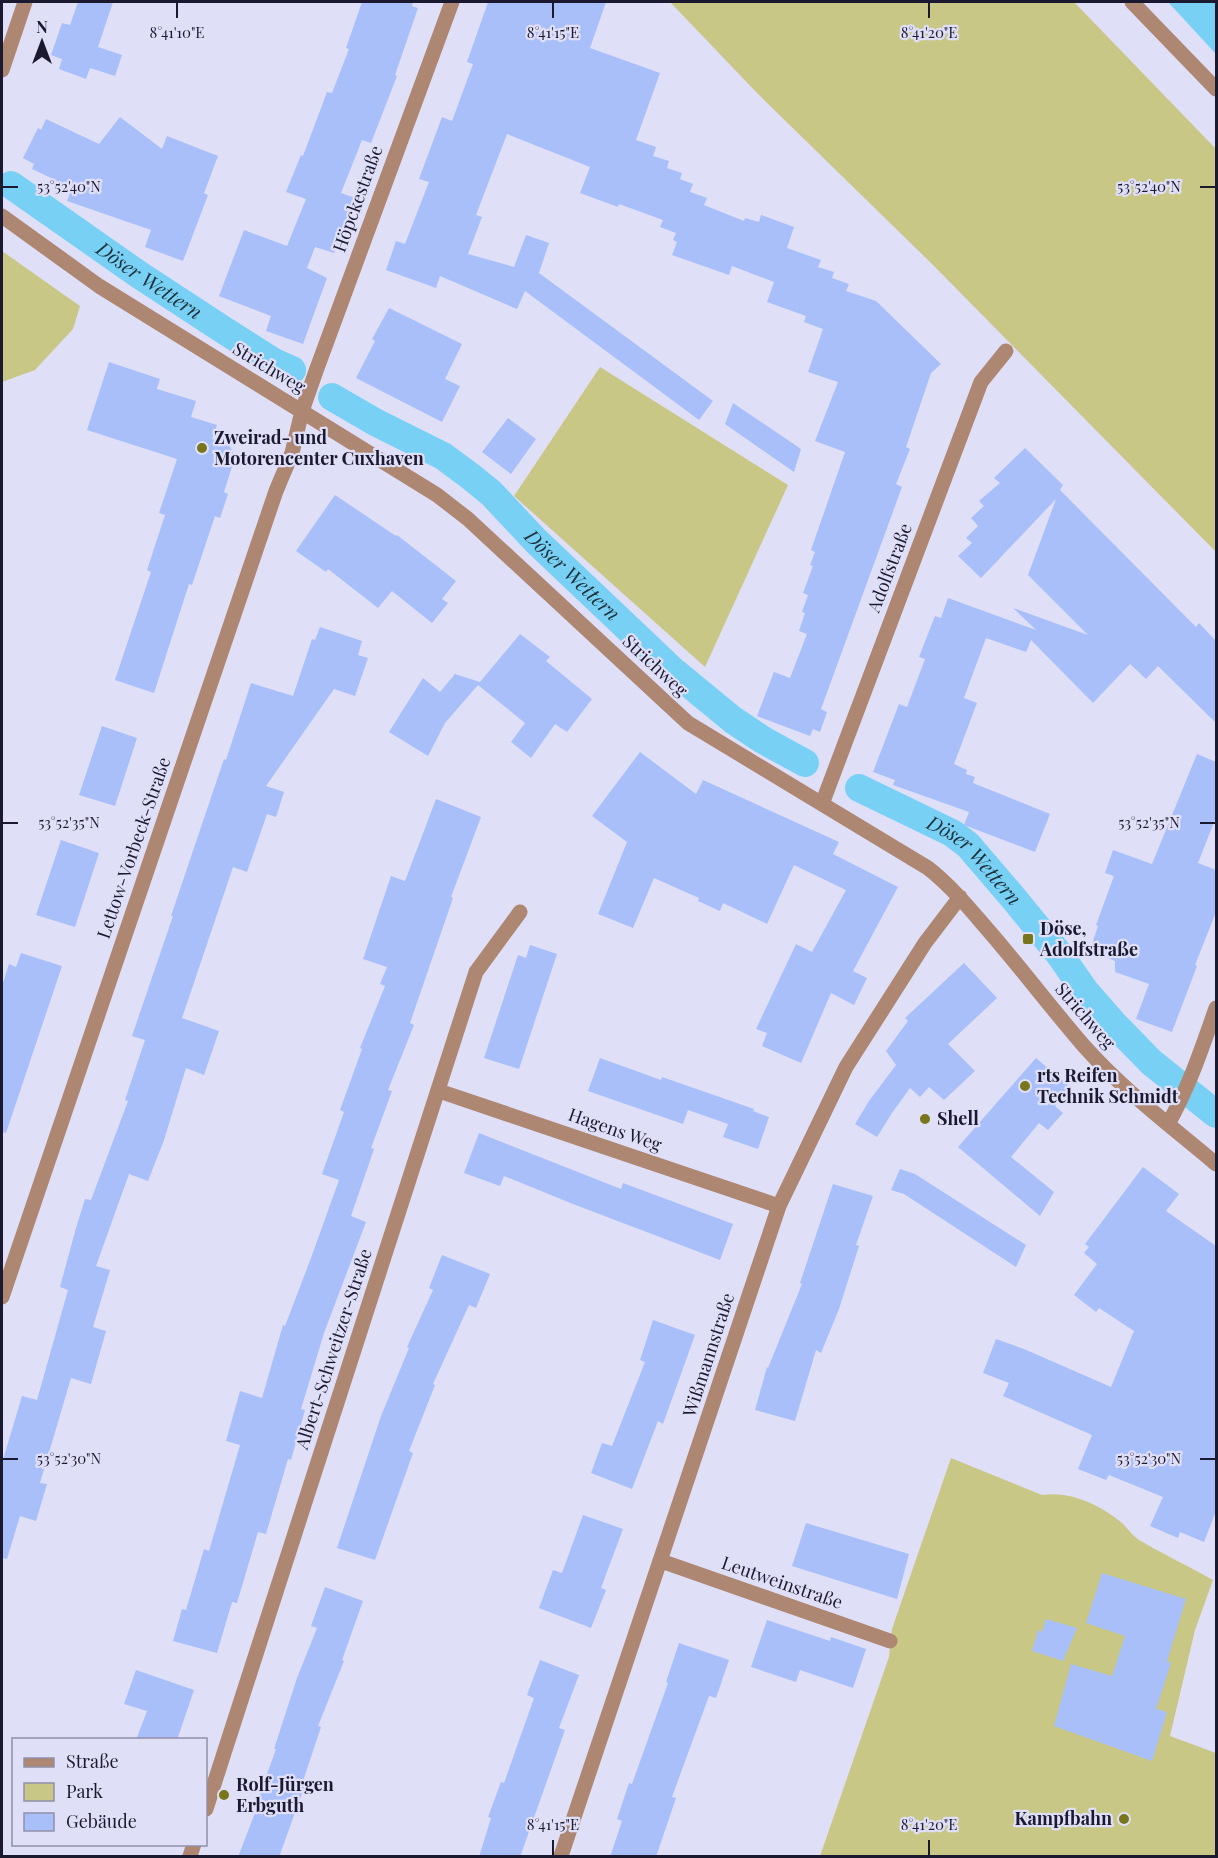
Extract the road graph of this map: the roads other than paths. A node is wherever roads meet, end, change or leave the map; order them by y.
1 (25, 2) edge
2 (452, 2) edge
3 (1132, 2) edge
4 (2, 70) edge
5 (1216, 89) edge
6 (2, 216) edge
7 (1006, 351) dead end
8 (302, 411) junction
9 (822, 804) junction
10 (960, 897) junction
11 (520, 912) dead end
12 (1216, 1008) edge
13 (439, 1090) junction
14 (1168, 1124) junction
15 (1216, 1164) edge
16 (779, 1206) junction
17 (2, 1297) edge
18 (661, 1561) junction
19 (890, 1641) dead end
20 (207, 1806) edge
21 (561, 1857) edge

1 - 4 street
2 - 8 street, Höpckestraße
3 - 5 street
6 - 8 street, Strichweg
7 - 9 street, Adolfstraße
8 - 9 street, Strichweg
8 - 17 street, Lettow-Vorbeck-Straße
9 - 10 street, Strichweg
10 - 14 street, Strichweg
10 - 16 street, Wißmannstraße
11 - 13 street, Albert-Schweitzer-Straße
12 - 14 street
13 - 16 street, Hagens Weg
13 - 20 street, Albert-Schweitzer-Straße
14 - 15 street, Strichweg
16 - 18 street, Wißmannstraße
18 - 19 street, Leutweinstraße
18 - 21 street, Wißmannstraße

